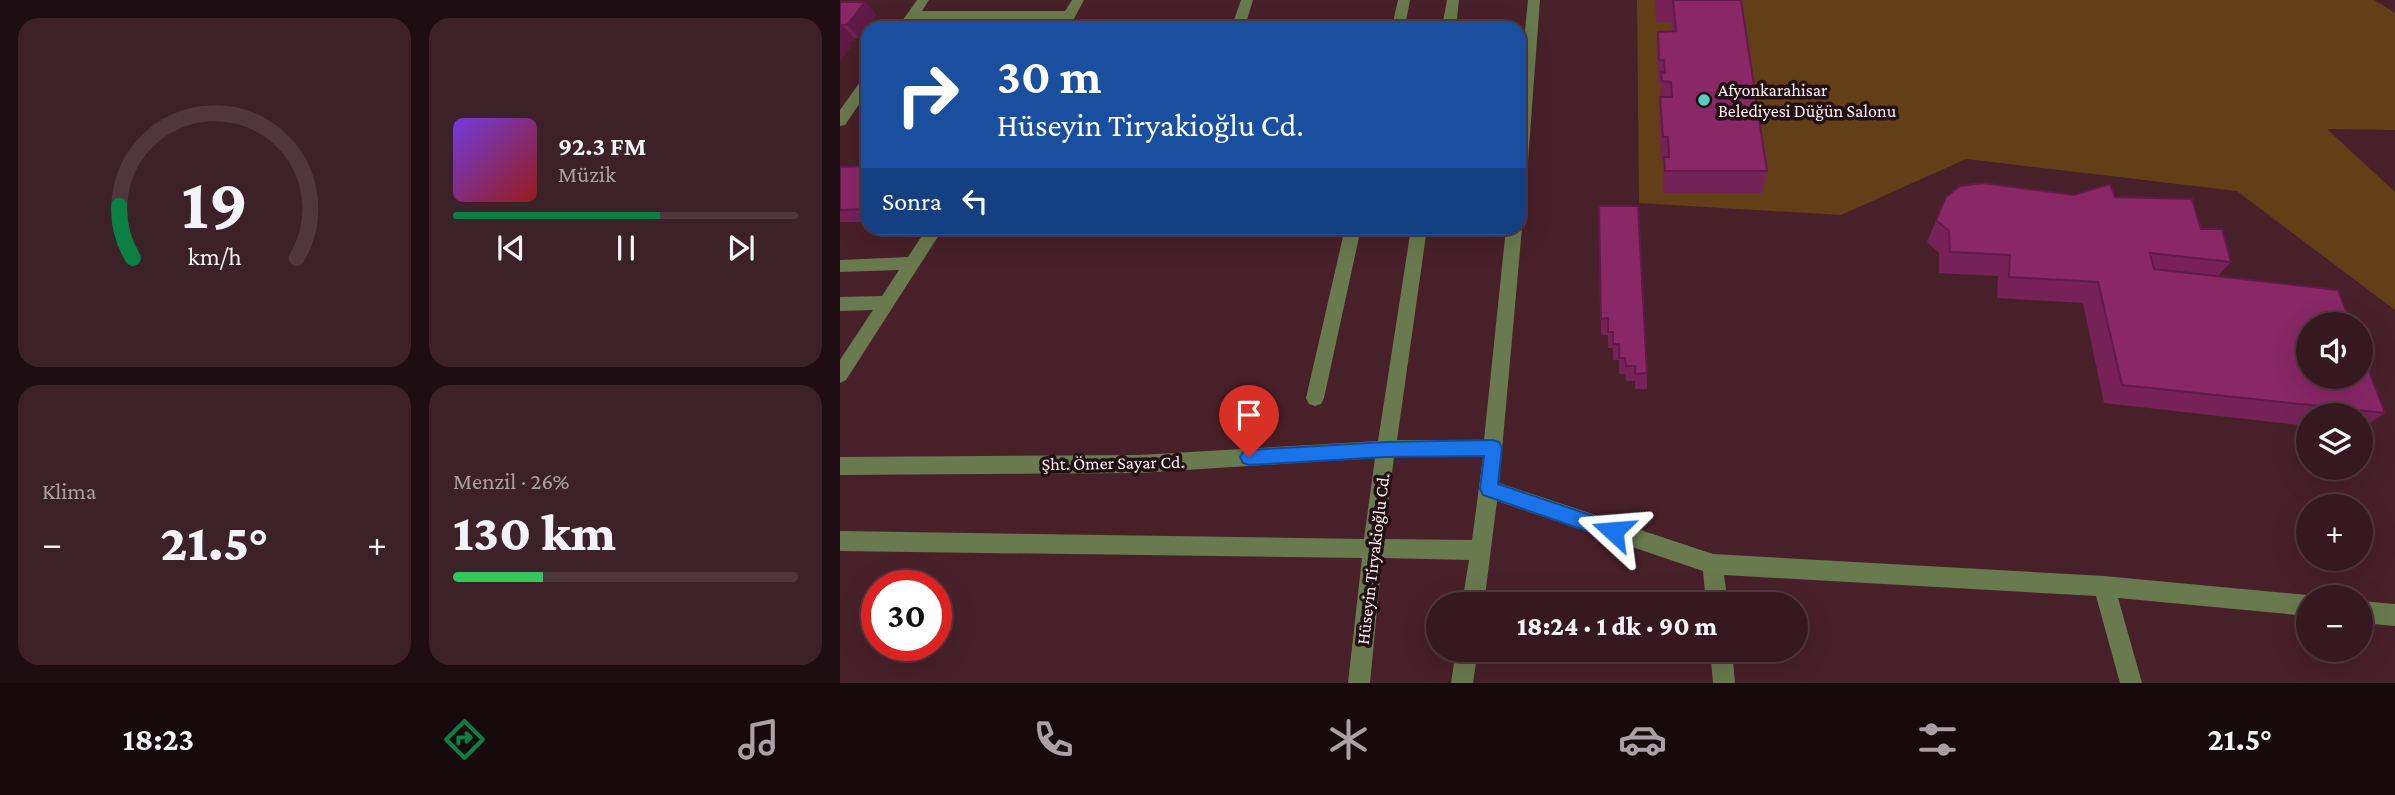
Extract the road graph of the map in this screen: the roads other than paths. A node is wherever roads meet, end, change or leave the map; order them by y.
1 (923, 0) edge
2 (1078, 0) edge
3 (1247, 0) edge
4 (1405, 0) edge
5 (1454, 0) edge
6 (1534, 0) edge
7 (913, 15) junction
8 (1070, 15) junction
9 (909, 21) edge
10 (1066, 21) edge
11 (1240, 21) edge
12 (1400, 21) edge
13 (1450, 21) edge
14 (861, 91) edge
15 (1526, 93) edge
16 (840, 121) edge
17 (930, 235) edge
18 (1351, 235) edge
19 (1418, 235) edge
20 (1513, 235) edge
21 (912, 263) junction
22 (840, 266) edge
23 (885, 303) junction
24 (840, 304) edge
25 (840, 375) edge
26 (1315, 398) dead end
27 (1493, 448) junction
28 (1386, 449) junction
29 (840, 466) edge
30 (1489, 489) junction
31 (840, 541) edge
32 (1373, 550) junction
33 (1480, 550) junction
34 (1713, 564) junction
35 (2104, 586) junction
36 (1475, 592) edge
37 (1716, 592) edge
38 (2296, 606) edge
39 (2373, 613) edge
40 (2395, 615) edge
41 (1464, 662) edge
42 (1722, 662) edge
43 (1359, 683) edge
44 (1462, 683) edge
45 (1724, 683) edge
46 (2131, 683) edge

1 - 7 street
2 - 8 street
3 - 11 street
4 - 12 street
5 - 13 street
6 - 15 street
7 - 8 street
7 - 9 street
8 - 10 street
14 - 16 street
17 - 21 street
18 - 26 street
19 - 28 street, Hüseyin Tiryakioğlu Cd.
20 - 27 street
21 - 22 street
21 - 23 street
23 - 24 street
23 - 25 street
27 - 28 street, Şht. Ömer Sayar Cd.
27 - 30 street
28 - 29 street, Şht. Ömer Sayar Cd.
28 - 32 street, Hüseyin Tiryakioğlu Cd.
30 - 33 street
30 - 34 street
31 - 32 street
32 - 33 street
32 - 43 street, Hüseyin Tiryakioğlu Cd.
33 - 36 street
34 - 35 street
34 - 37 street
35 - 38 street
35 - 46 street
39 - 40 street
41 - 44 street
42 - 45 street

